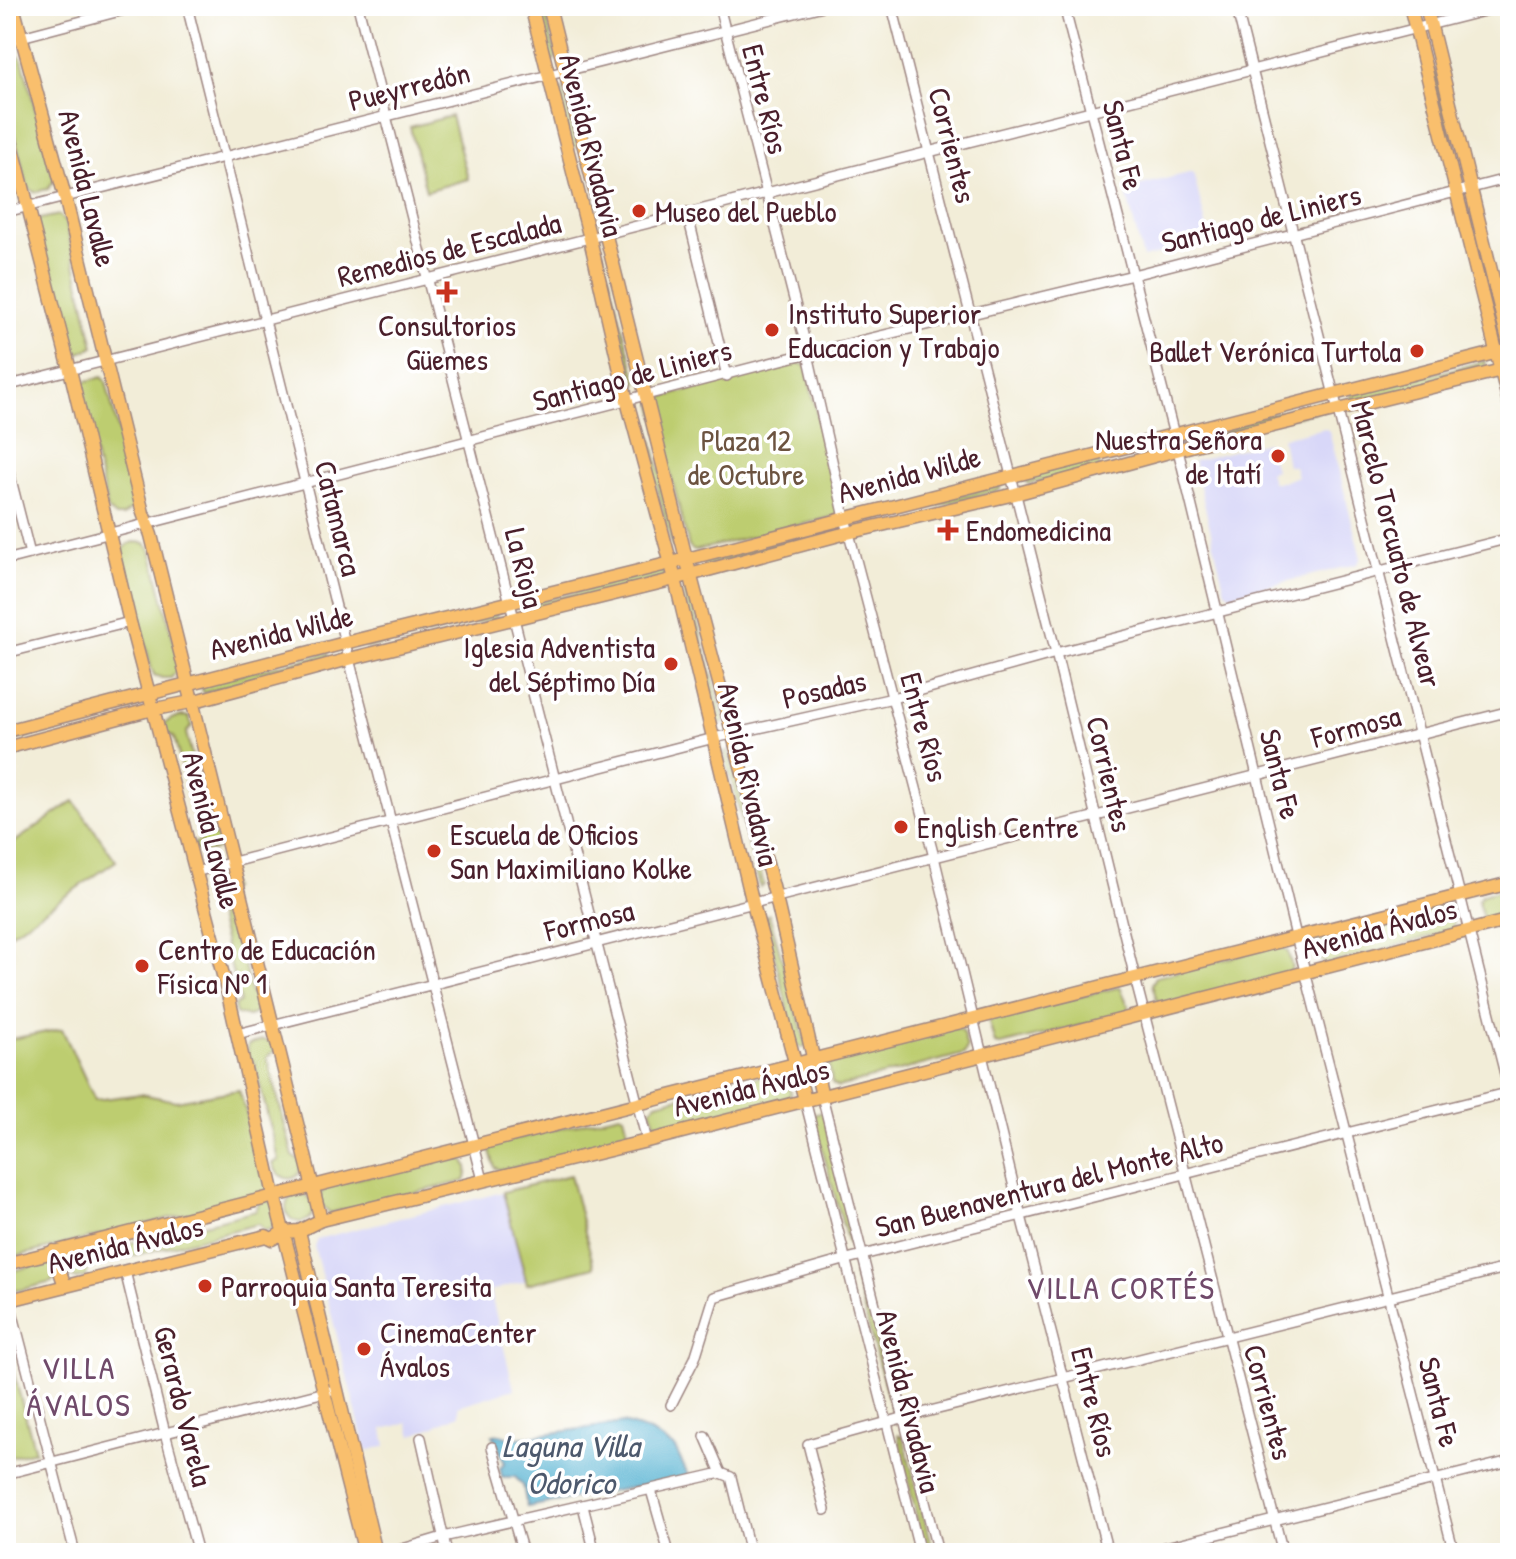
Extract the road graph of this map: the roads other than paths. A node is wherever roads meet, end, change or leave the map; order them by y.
1 (13, 6) edge
2 (139, 6) edge
3 (187, 6) edge
4 (358, 6) edge
5 (531, 6) edge
6 (549, 6) edge
7 (719, 6) edge
8 (823, 6) edge
9 (892, 6) edge
10 (1064, 6) edge
11 (1236, 6) edge
12 (1410, 6) edge
13 (1426, 6) edge
14 (1504, 6) edge
15 (1430, 25) junction
16 (1415, 30) junction
17 (725, 31) junction
18 (21, 36) junction
19 (6, 41) edge
20 (1253, 70) junction
21 (565, 71) junction
22 (549, 76) junction
23 (1091, 112) junction
24 (387, 116) junction
25 (6, 121) edge
26 (930, 153) junction
27 (224, 157) junction
28 (587, 158) junction
29 (570, 162) junction
30 (1510, 178) edge
31 (1463, 191) junction
32 (765, 193) junction
33 (65, 197) junction
34 (28, 207) junction
35 (6, 212) edge
36 (687, 212) junction
37 (606, 234) junction
38 (1294, 234) junction
39 (590, 239) junction
40 (1133, 275) junction
41 (426, 278) junction
42 (971, 314) junction
43 (266, 320) junction
44 (1510, 349) edge
45 (1496, 352) junction
46 (808, 354) junction
47 (104, 360) junction
48 (70, 370) junction
49 (1506, 370) edge
50 (727, 376) junction
51 (6, 386) edge
52 (1334, 394) junction
53 (648, 396) junction
54 (627, 401) junction
55 (1510, 407) edge
56 (1337, 409) junction
57 (1171, 434) junction
58 (470, 442) junction
59 (1177, 450) junction
60 (6, 460) edge
61 (1010, 475) junction
62 (305, 483) junction
63 (1015, 494) junction
64 (845, 518) junction
65 (146, 524) junction
66 (849, 533) junction
67 (108, 534) junction
68 (1510, 538) edge
69 (30, 554) junction
70 (686, 558) junction
71 (6, 560) edge
72 (671, 563) junction
73 (1379, 571) junction
74 (691, 575) junction
75 (675, 579) junction
76 (508, 602) junction
77 (1216, 614) junction
78 (512, 620) junction
79 (130, 622) junction
80 (345, 643) junction
81 (6, 653) edge
82 (1056, 653) junction
83 (349, 659) junction
84 (187, 683) junction
85 (149, 694) junction
86 (893, 698) junction
87 (191, 702) junction
88 (154, 710) junction
89 (1510, 711) edge
90 (6, 731) edge
91 (732, 734) junction
92 (1421, 734) junction
93 (714, 738) junction
94 (6, 748) edge
95 (1257, 777) junction
96 (555, 779) junction
97 (1095, 816) junction
98 (390, 821) junction
99 (934, 857) junction
100 (232, 862) junction
101 (195, 872) junction
102 (1510, 883) edge
103 (1460, 896) junction
104 (776, 898) junction
105 (753, 904) junction
106 (1510, 920) edge
107 (1468, 931) junction
108 (1296, 936) junction
109 (597, 943) junction
110 (1307, 973) junction
111 (1135, 978) junction
112 (432, 984) junction
113 (1146, 1014) junction
114 (974, 1018) junction
115 (272, 1025) junction
116 (237, 1034) junction
117 (981, 1054) junction
118 (814, 1059) junction
119 (795, 1063) junction
120 (1510, 1093) edge
121 (822, 1096) junction
122 (805, 1100) junction
123 (637, 1104) junction
124 (1347, 1135) junction
125 (647, 1141) junction
126 (475, 1145) junction
127 (1187, 1174) junction
128 (483, 1180) junction
129 (312, 1185) junction
130 (274, 1195) junction
131 (1021, 1216) junction
132 (321, 1220) junction
133 (299, 1231) junction
134 (284, 1232) junction
135 (53, 1251) junction
136 (863, 1256) junction
137 (847, 1259) junction
138 (6, 1264) edge
139 (1510, 1267) edge
140 (125, 1271) junction
141 (65, 1286) junction
142 (7, 1296) edge
143 (1389, 1296) junction
144 (1228, 1338) junction
145 (1064, 1377) junction
146 (330, 1390) junction
147 (671, 1405) dead end
148 (902, 1418) junction
149 (888, 1421) junction
150 (165, 1433) junction
151 (705, 1436) dead end
152 (421, 1438) dead end
153 (492, 1447) dead end
154 (51, 1461) junction
155 (1510, 1461) edge
156 (6, 1474) edge
157 (726, 1475) junction
158 (1435, 1480) junction
159 (651, 1490) junction
160 (583, 1506) junction
161 (825, 1510) dead end
162 (1275, 1519) junction
163 (514, 1520) junction
164 (443, 1537) junction
165 (75, 1553) edge
166 (198, 1553) edge
167 (365, 1553) edge
168 (376, 1553) edge
169 (389, 1553) edge
170 (447, 1553) edge
171 (523, 1553) edge
172 (595, 1553) edge
173 (669, 1553) edge
174 (750, 1553) edge
175 (920, 1553) edge
176 (938, 1553) edge
177 (1108, 1553) edge
178 (1142, 1553) edge
179 (1283, 1553) edge
180 (1454, 1553) edge

1 - 18 main road, Avenida Lavalle
2 - 18 street
3 - 27 street, Catamarca
4 - 24 street, La Rioja
5 - 22 main road, Avenida Rivadavia
6 - 21 main road, Avenida Rivadavia
7 - 17 street, Entre Ríos
8 - 17 street, Pueyrredón
9 - 26 street, Corrientes
10 - 23 street, Santa Fe
11 - 20 street, Marcelo Torcuato de Alvear
12 - 16 main road
13 - 15 main road
14 - 15 street, Remedios de Escalada
15 - 16 street, Remedios de Escalada
15 - 31 main road
16 - 20 street, Remedios de Escalada
16 - 31 main road
17 - 21 street, Pueyrredón
17 - 32 street, Entre Ríos
18 - 19 street
18 - 33 main road, Avenida Lavalle
20 - 23 street, Remedios de Escalada
20 - 38 street, Marcelo Torcuato de Alvear
21 - 22 street, Pueyrredón
21 - 28 main road, Avenida Rivadavia
22 - 24 street, Pueyrredón
22 - 29 main road, Avenida Rivadavia
23 - 26 street, Remedios de Escalada
23 - 40 street, Santa Fe
24 - 27 street, Pueyrredón
24 - 41 street, La Rioja
25 - 34 main road, Avenida Lavalle
26 - 32 street, Remedios de Escalada
26 - 42 street, Corrientes
27 - 33 street, Pueyrredón
27 - 43 street, Catamarca
28 - 29 main road
28 - 37 main road, Avenida Rivadavia
29 - 39 main road, Avenida Rivadavia
30 - 31 street, Santiago de Liniers
31 - 38 street, Santiago de Liniers
31 - 44 main road
31 - 45 main road
32 - 36 street, Remedios de Escalada
32 - 46 street, Entre Ríos
33 - 34 street, Pueyrredón
33 - 47 main road, Avenida Lavalle
34 - 35 street, Pueyrredón
34 - 48 main road, Avenida Lavalle
36 - 37 street, Remedios de Escalada
36 - 50 street
37 - 39 street, Remedios de Escalada
37 - 53 main road, Avenida Rivadavia
38 - 40 street, Santiago de Liniers
38 - 52 street, Marcelo Torcuato de Alvear
39 - 41 street, Remedios de Escalada
39 - 54 main road, Avenida Rivadavia
40 - 42 street, Santiago de Liniers
40 - 57 street, Santa Fe
41 - 43 street, Remedios de Escalada
41 - 58 street, La Rioja
42 - 46 street, Santiago de Liniers
42 - 61 street, Corrientes
43 - 47 street, Remedios de Escalada
43 - 62 street, Catamarca
44 - 45 main road, Avenida Wilde
45 - 49 main road
45 - 52 main road, Avenida Wilde
46 - 50 street, Santiago de Liniers
46 - 64 street, Entre Ríos
47 - 48 street, Remedios de Escalada
47 - 65 main road, Avenida Lavalle
48 - 51 street, Remedios de Escalada
48 - 67 main road, Avenida Lavalle
49 - 55 main road
49 - 56 main road, Avenida Wilde
50 - 53 street, Santiago de Liniers
52 - 56 street, Marcelo Torcuato de Alvear
52 - 57 main road, Avenida Wilde
53 - 54 street, Santiago de Liniers
53 - 70 main road, Avenida Rivadavia
54 - 58 street, Santiago de Liniers
54 - 72 main road, Avenida Rivadavia
56 - 59 main road, Avenida Wilde
56 - 73 street, Marcelo Torcuato de Alvear
57 - 59 street, Santa Fe
57 - 61 main road, Avenida Wilde
58 - 62 street, Santiago de Liniers
58 - 76 street, La Rioja
59 - 63 main road, Avenida Wilde
59 - 77 street, Santa Fe
60 - 69 street
61 - 63 street, Corrientes
61 - 64 main road, Avenida Wilde
62 - 65 street, Santiago de Liniers
62 - 80 street, Catamarca
63 - 66 main road, Avenida Wilde
63 - 82 street, Corrientes
64 - 66 street, Entre Ríos
64 - 70 main road, Avenida Wilde
65 - 67 street, Santiago de Liniers
65 - 84 main road, Avenida Lavalle
66 - 74 main road, Avenida Wilde
66 - 86 street, Entre Ríos
67 - 69 street, Santiago de Liniers
67 - 79 main road, Avenida Lavalle
68 - 73 street, Posadas
69 - 71 street, Santiago de Liniers
70 - 72 main road, Avenida Wilde
70 - 74 main road, Avenida Rivadavia
72 - 75 main road, Avenida Rivadavia
72 - 76 main road, Avenida Wilde
73 - 77 street, Posadas
73 - 92 street, Marcelo Torcuato de Alvear
74 - 75 main road, Avenida Wilde
74 - 91 main road, Avenida Rivadavia
75 - 78 main road, Avenida Wilde
75 - 93 main road, Avenida Rivadavia
76 - 78 street, La Rioja
76 - 80 main road, Avenida Wilde
77 - 82 street, Posadas
77 - 95 street, Santa Fe
78 - 83 main road, Avenida Wilde
78 - 96 street, La Rioja
79 - 81 street
79 - 85 main road, Avenida Lavalle
80 - 83 street, Catamarca
80 - 84 main road, Avenida Wilde
82 - 86 street, Posadas
82 - 97 street, Corrientes
83 - 87 main road, Avenida Wilde
83 - 98 street, Catamarca
84 - 85 main road, Avenida Wilde
84 - 87 main road, Avenida Lavalle
85 - 88 main road, Avenida Lavalle
85 - 90 main road, Avenida Wilde
86 - 91 street, Posadas
86 - 99 street, Entre Ríos
87 - 88 main road, Avenida Wilde
87 - 100 main road, Avenida Lavalle
88 - 94 main road, Avenida Wilde
88 - 101 main road, Avenida Lavalle
89 - 92 street, Formosa
91 - 93 street, Posadas
91 - 104 main road, Avenida Rivadavia
92 - 95 street, Formosa
92 - 103 street, Marcelo Torcuato de Alvear
93 - 96 street, Posadas
93 - 105 main road, Avenida Rivadavia
95 - 97 street, Formosa
95 - 108 street, Santa Fe
96 - 98 street, Posadas
96 - 109 street, La Rioja
97 - 99 street, Formosa
97 - 111 street, Corrientes
98 - 100 street, Posadas
98 - 112 street, Catamarca
99 - 104 street, Formosa
99 - 114 street, Entre Ríos
100 - 101 street, Posadas
100 - 115 main road, Avenida Lavalle
101 - 116 main road, Avenida Lavalle
102 - 103 main road, Avenida Ávalos
103 - 107 street, Marcelo Torcuato de Alvear
103 - 108 main road, Avenida Ávalos
104 - 105 street, Formosa
104 - 118 main road, Avenida Rivadavia
105 - 109 street, Formosa
105 - 119 main road, Avenida Rivadavia
106 - 107 main road, Avenida Ávalos
107 - 110 main road, Avenida Ávalos
107 - 120 street, Marcelo Torcuato de Alvear
108 - 110 street, Santa Fe
108 - 111 main road, Avenida Ávalos
109 - 112 street, Formosa
109 - 123 street, La Rioja
110 - 113 main road, Avenida Ávalos
110 - 124 street, Santa Fe
111 - 113 street, Corrientes
111 - 114 main road, Avenida Ávalos
112 - 115 street, Formosa
112 - 126 street, Catamarca
113 - 117 main road, Avenida Ávalos
113 - 127 street, Corrientes
114 - 117 street, Entre Ríos
114 - 118 main road, Avenida Ávalos
115 - 116 street, Formosa
115 - 129 main road, Avenida Lavalle
116 - 130 main road, Avenida Lavalle
117 - 121 main road, Avenida Ávalos
117 - 131 street, Entre Ríos
118 - 119 main road, Avenida Ávalos
118 - 121 main road, Avenida Rivadavia
119 - 122 main road, Avenida Rivadavia
119 - 123 main road, Avenida Ávalos
120 - 124 street, San Buenaventura del Monte Alto
121 - 122 main road, Avenida Ávalos
121 - 136 street, Avenida Rivadavia
122 - 125 main road, Avenida Ávalos
122 - 137 street, Avenida Rivadavia
123 - 125 street, La Rioja
123 - 126 main road, Avenida Ávalos
124 - 127 street, San Buenaventura del Monte Alto
124 - 143 street, Santa Fe
125 - 128 main road, Avenida Ávalos
126 - 128 street, Catamarca
126 - 129 main road, Avenida Ávalos
127 - 131 street, San Buenaventura del Monte Alto
127 - 144 street, Corrientes
128 - 132 main road, Avenida Ávalos
129 - 130 main road, Avenida Ávalos
129 - 132 main road, Avenida Lavalle
130 - 134 main road, Avenida Lavalle
130 - 135 main road, Avenida Ávalos
131 - 136 street, San Buenaventura del Monte Alto
131 - 145 street, Entre Ríos
132 - 133 main road, Avenida Ávalos
133 - 134 main road, Avenida Ávalos
133 - 146 main road, Avenida Lavalle
134 - 140 main road, Avenida Ávalos
134 - 146 main road, Avenida Lavalle
135 - 138 main road, Avenida Ávalos
135 - 141 main road
136 - 137 street, San Buenaventura del Monte Alto
136 - 148 street, Avenida Rivadavia
137 - 147 street, San Buenaventura del Monte Alto
137 - 149 street, Avenida Rivadavia
139 - 143 street
140 - 141 main road, Avenida Ávalos
140 - 150 street, Gerardo Varela
141 - 142 main road, Avenida Ávalos
142 - 154 street
143 - 144 street
143 - 158 street, Santa Fe
144 - 145 street
144 - 162 street, Corrientes
145 - 148 street
145 - 177 street, Entre Ríos
146 - 150 street
146 - 167 main road, Avenida Lavalle
146 - 168 main road, Avenida Lavalle
148 - 149 street
148 - 176 street, Avenida Rivadavia
149 - 161 street
149 - 175 street, Avenida Rivadavia
150 - 154 street
150 - 166 street, Gerardo Varela
151 - 157 street
152 - 164 street
153 - 163 street
154 - 156 street
154 - 165 street
155 - 158 street
157 - 159 street
157 - 174 street
158 - 162 street
158 - 180 street, Santa Fe
159 - 160 street
159 - 173 street
160 - 163 street
160 - 172 street
162 - 178 street
162 - 179 street, Corrientes
163 - 164 street
163 - 171 street
164 - 169 street
164 - 170 street

